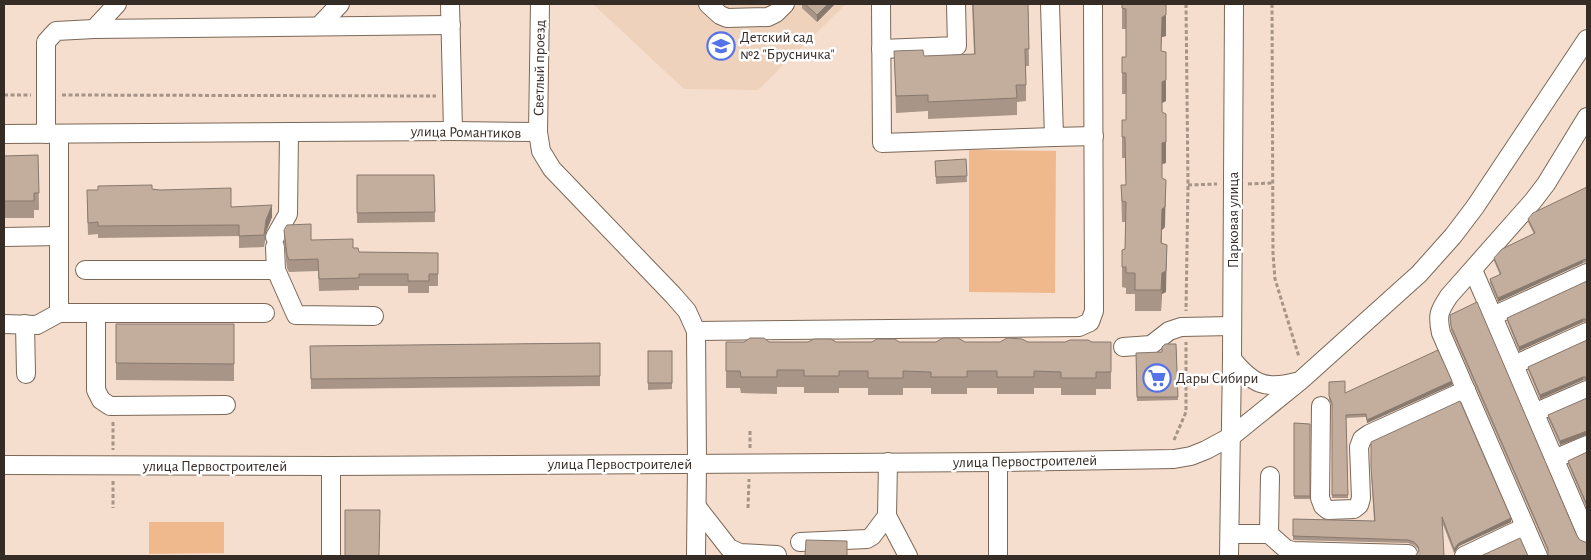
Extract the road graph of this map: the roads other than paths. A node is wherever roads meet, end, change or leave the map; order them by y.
1 (118, 4) edge
2 (340, 4) edge
3 (450, 4) edge
4 (540, 4) edge
5 (708, 4) edge
6 (785, 4) edge
7 (881, 4) edge
8 (956, 4) edge
9 (1050, 4) edge
10 (1093, 4) edge
11 (1234, 4) edge
12 (451, 25) junction
13 (318, 26) junction
14 (94, 29) junction
15 (1587, 39) edge
16 (881, 49) junction
17 (1587, 117) edge
18 (452, 131) junction
19 (289, 132) junction
20 (538, 132) junction
21 (4, 134) edge
22 (52, 134) junction
23 (1094, 136) junction
24 (1054, 137) junction
25 (59, 236) junction
26 (4, 237) edge
27 (85, 270) dead end
28 (276, 270) junction
29 (1472, 270) junction
30 (1587, 273) edge
31 (59, 313) junction
32 (96, 313) junction
33 (265, 313) dead end
34 (374, 316) dead end
35 (1492, 316) junction
36 (4, 324) edge
37 (25, 324) junction
38 (1232, 326) junction
39 (696, 331) junction
40 (1587, 332) edge
41 (1123, 347) dead end
42 (1232, 360) junction
43 (1514, 365) junction
44 (26, 374) dead end
45 (1300, 380) junction
46 (1466, 390) junction
47 (1587, 390) edge
48 (226, 405) dead end
49 (1321, 406) dead end
50 (1534, 413) junction
51 (1232, 436) junction
52 (1587, 445) edge
53 (1554, 459) junction
54 (888, 462) junction
55 (998, 462) junction
56 (697, 463) junction
57 (4, 465) edge
58 (331, 466) junction
59 (1270, 476) dead end
60 (1581, 504) edge
61 (697, 508) junction
62 (887, 516) junction
63 (1525, 527) junction
64 (1230, 534) junction
65 (1269, 534) junction
66 (1587, 536) edge
67 (800, 542) dead end
68 (1408, 554) dead end
69 (778, 555) edge
70 (331, 556) edge
71 (696, 556) edge
72 (908, 556) edge
73 (998, 556) edge
74 (1229, 556) edge
75 (1464, 556) edge
76 (1538, 556) edge

1 - 14 street
2 - 13 street
3 - 12 street
4 - 20 street, Светлый проезд
5 - 6 street
7 - 16 street
8 - 16 street
9 - 24 street
10 - 23 street
11 - 38 street, Парковая улица
12 - 13 street
12 - 18 street
13 - 14 street
14 - 22 street
15 - 45 street, улица Первостроителей
16 - 24 street
17 - 29 street
18 - 19 street, улица Романтиков
18 - 20 street, улица Романтиков
19 - 22 street, улица Романтиков
19 - 28 street
20 - 39 street, улица Романтиков
21 - 22 street, улица Романтиков
22 - 25 street
23 - 24 street
23 - 39 street
25 - 26 street
25 - 31 street
27 - 28 street
28 - 34 street
29 - 35 street
29 - 46 street
30 - 35 street
31 - 32 street
31 - 37 street
32 - 33 street
32 - 48 street
35 - 43 street
36 - 37 street
37 - 44 street
38 - 41 street
38 - 42 street, Парковая улица
39 - 56 street, улица Романтиков
40 - 43 street
42 - 45 street
42 - 51 street, Парковая улица
43 - 50 street
45 - 51 street, улица Первостроителей
46 - 49 street
46 - 63 street
47 - 50 street
50 - 53 street
51 - 55 street, улица Первостроителей
51 - 64 street, Парковая улица
52 - 53 street
53 - 60 street
54 - 55 street, улица Первостроителей
54 - 56 street, улица Первостроителей
54 - 62 street
55 - 73 street
56 - 58 street, улица Первостроителей
56 - 61 street, улица Романтиков
57 - 58 street, улица Первостроителей
58 - 70 street
59 - 65 street
60 - 66 street
61 - 69 street
61 - 71 street, улица Романтиков
62 - 67 street
62 - 72 street
63 - 75 street
63 - 76 street
64 - 65 street
64 - 74 street, Парковая улица
65 - 68 street

